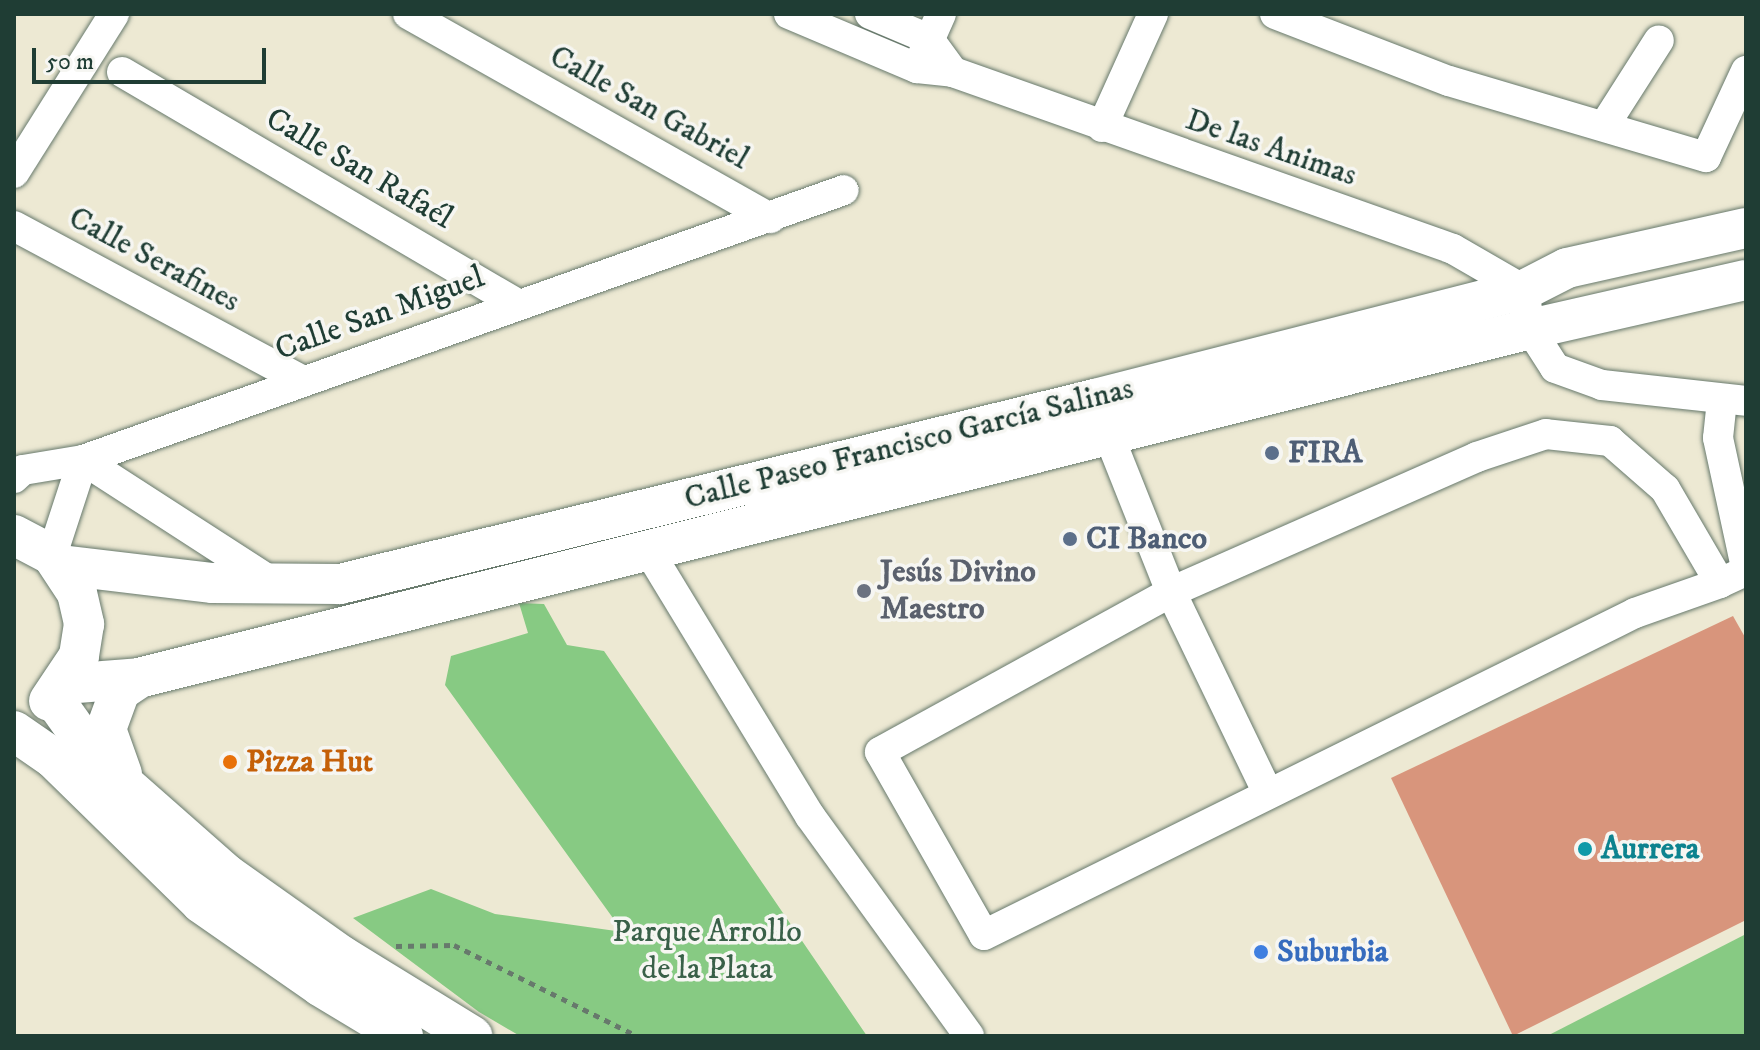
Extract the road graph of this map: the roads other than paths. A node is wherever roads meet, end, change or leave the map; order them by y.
1 (114, 14) edge
2 (408, 14) edge
3 (789, 14) edge
4 (870, 14) edge
5 (1153, 14) edge
6 (1275, 14) edge
7 (935, 27) edge
8 (1659, 40) dead end
9 (917, 68) junction
10 (1746, 71) edge
11 (122, 72) dead end
12 (953, 72) junction
13 (1606, 123) junction
14 (1102, 127) junction
15 (14, 173) edge
16 (844, 190) dead end
17 (770, 218) junction
18 (14, 226) edge
19 (1746, 228) edge
20 (1746, 280) edge
21 (1524, 290) junction
22 (518, 304) junction
23 (1530, 329) junction
24 (301, 380) junction
25 (1095, 399) junction
26 (1734, 401) edge
27 (1108, 438) junction
28 (83, 460) junction
29 (14, 478) edge
30 (14, 535) edge
31 (650, 553) junction
32 (56, 560) junction
33 (1737, 574) edge
34 (278, 586) junction
35 (1171, 592) junction
36 (139, 678) junction
37 (59, 691) junction
38 (14, 719) edge
39 (14, 731) edge
40 (129, 788) junction
41 (1268, 794) junction
42 (403, 1036) edge
43 (472, 1036) edge
44 (969, 1036) edge

1 - 15 street
2 - 17 street, Calle San Gabriel
3 - 9 street, De las Animas
4 - 7 street
5 - 14 street
6 - 13 street
7 - 9 street
7 - 12 street
8 - 13 street
9 - 12 street, De las Animas
10 - 13 street
11 - 22 street, Calle San Rafaél
12 - 14 street, De las Animas
14 - 21 street, De las Animas
16 - 17 street, Calle San Miguel
17 - 22 street, Calle San Miguel
18 - 24 street, Calle Serafines
19 - 21 main road, Calle Paseo Francisco García Salinas
20 - 23 main road, Calle Paseo Francisco García Salinas
21 - 23 street
21 - 25 main road, Calle Paseo Francisco García Salinas
22 - 24 street, Calle San Miguel
23 - 26 street
23 - 27 main road, Calle Paseo Francisco García Salinas
24 - 28 street, Calle San Miguel
25 - 27 street
25 - 34 main road, Calle Paseo Francisco García Salinas
26 - 33 street
27 - 31 main road, Calle Paseo Francisco García Salinas
27 - 35 street
28 - 29 street, Calle San Miguel
28 - 32 street
28 - 34 street
30 - 32 main road
31 - 36 main road, Calle Paseo Francisco García Salinas
31 - 44 street
32 - 34 main road, Calle Paseo Francisco García Salinas
32 - 37 main road
33 - 35 street
33 - 41 street
35 - 41 street
35 - 41 street
36 - 37 main road, Calle Paseo Francisco García Salinas
36 - 40 main road
37 - 38 main road
37 - 40 main road
39 - 42 main road
40 - 43 main road

